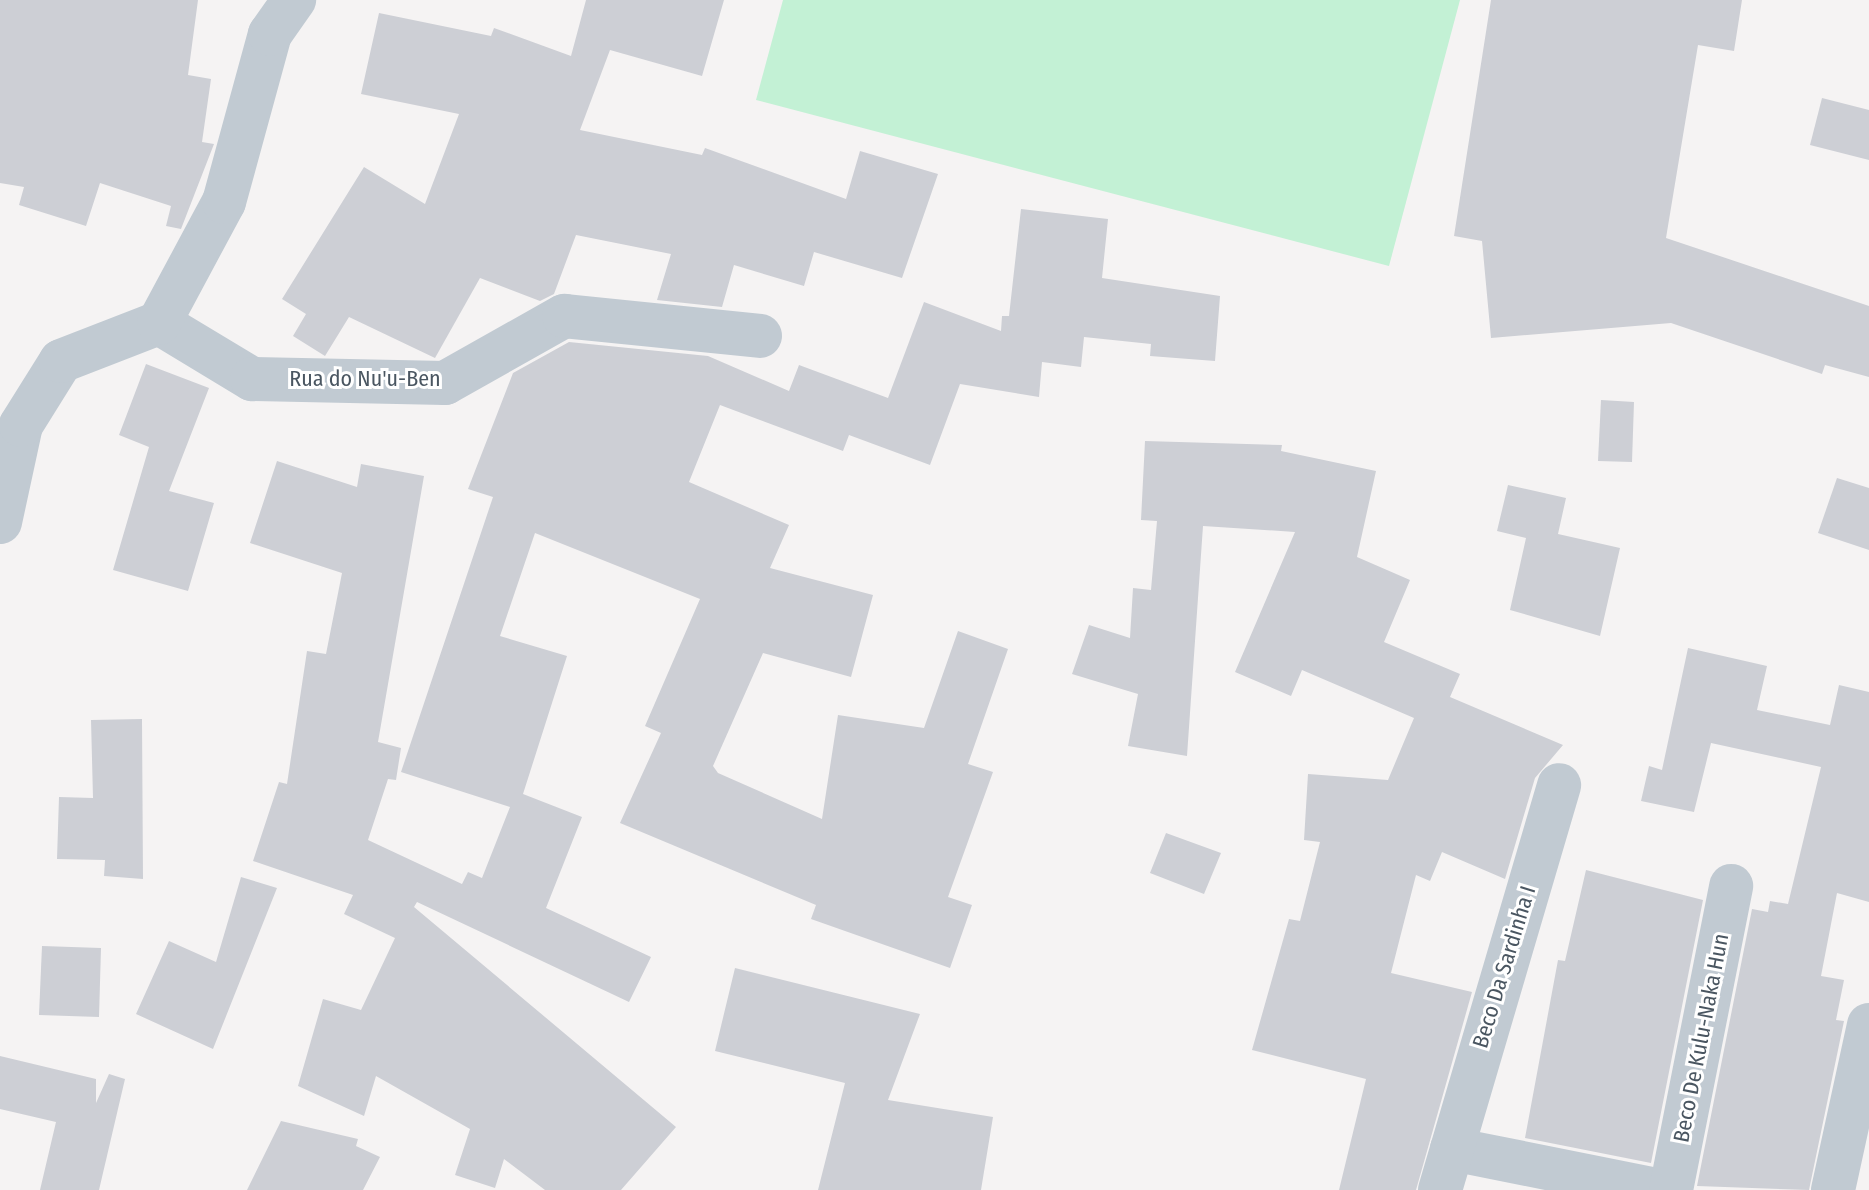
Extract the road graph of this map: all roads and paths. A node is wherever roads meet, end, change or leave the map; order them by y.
1 (294, 0) edge
2 (159, 323) junction
3 (760, 336) dead end
4 (11, 422) edge
5 (0, 522) edge
6 (1559, 785) dead end
7 (1731, 886) dead end
8 (1866, 1047) edge
9 (1446, 1170) edge
10 (1657, 1190) edge
11 (1671, 1190) edge
12 (1833, 1190) edge

1 - 2 street
2 - 3 street, Rua do Nu'u-Ben
2 - 4 street
4 - 5 street
6 - 9 street, Beco Da Sardinha I
7 - 11 street, Beco De Kulu-Naka Hun
8 - 12 street
9 - 10 street

